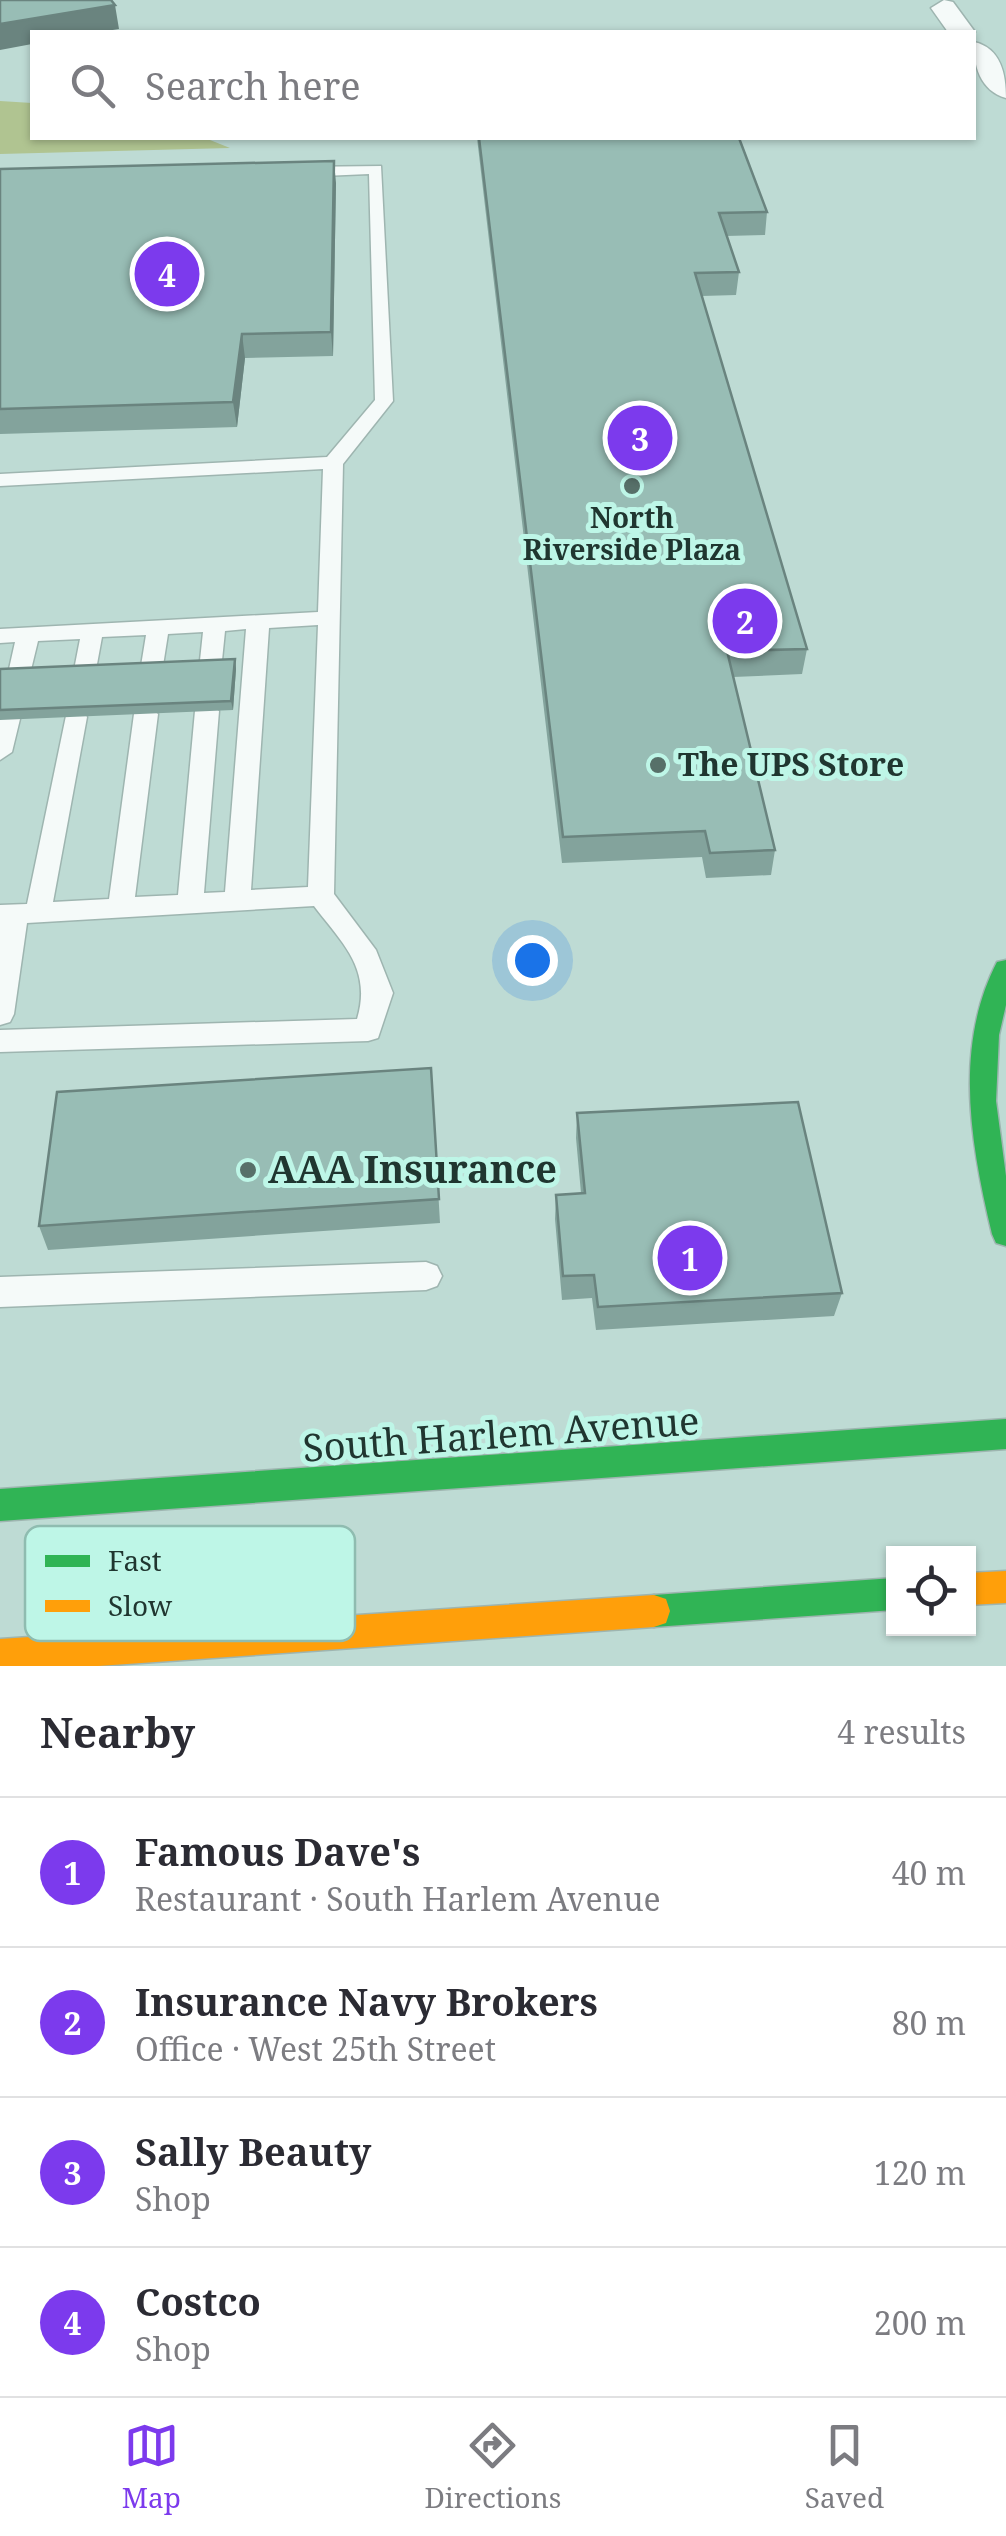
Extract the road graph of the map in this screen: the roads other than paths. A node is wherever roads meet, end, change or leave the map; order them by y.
1 (944, 8) dead end
2 (960, 30) edge
3 (976, 52) edge
4 (1006, 89) edge
5 (277, 172) edge
6 (334, 463) junction
7 (0, 480) edge
8 (329, 618) junction
9 (258, 622) junction
10 (215, 624) junction
11 (158, 627) junction
12 (92, 632) junction
13 (28, 635) junction
14 (0, 636) edge
15 (210, 670) edge
16 (151, 672) edge
17 (84, 675) edge
18 (18, 678) edge
19 (207, 711) edge
20 (146, 714) edge
21 (75, 717) edge
22 (8, 719) edge
23 (0, 752) edge
24 (321, 896) junction
25 (237, 902) junction
26 (190, 904) junction
27 (121, 908) junction
28 (18, 914) edge
29 (1006, 969) edge
30 (1, 1007) edge
31 (0, 1041) edge
32 (1006, 1234) edge
33 (426, 1276) dead end
34 (0, 1292) edge
35 (1006, 1434) edge
36 (0, 1506) edge
37 (1006, 1587) edge
38 (976, 1589) edge
39 (886, 1595) edge
40 (355, 1631) edge
41 (216, 1641) edge
42 (0, 1656) edge

1 - 2 street
3 - 4 street
5 - 6 lane
6 - 7 lane
6 - 8 lane
8 - 9 lane
8 - 24 lane
9 - 10 lane
9 - 25 lane
10 - 11 lane
10 - 15 lane
11 - 12 lane
11 - 16 lane
12 - 13 lane
12 - 17 lane
13 - 14 lane
13 - 18 lane
19 - 26 lane
20 - 27 lane
21 - 28 lane
22 - 23 lane
24 - 25 lane
24 - 31 lane
25 - 26 lane
26 - 27 lane
27 - 28 lane
28 - 30 lane
29 - 32 main road
33 - 34 lane
35 - 36 main road, South Harlem Avenue
37 - 38 main road
39 - 40 main road
41 - 42 main road

